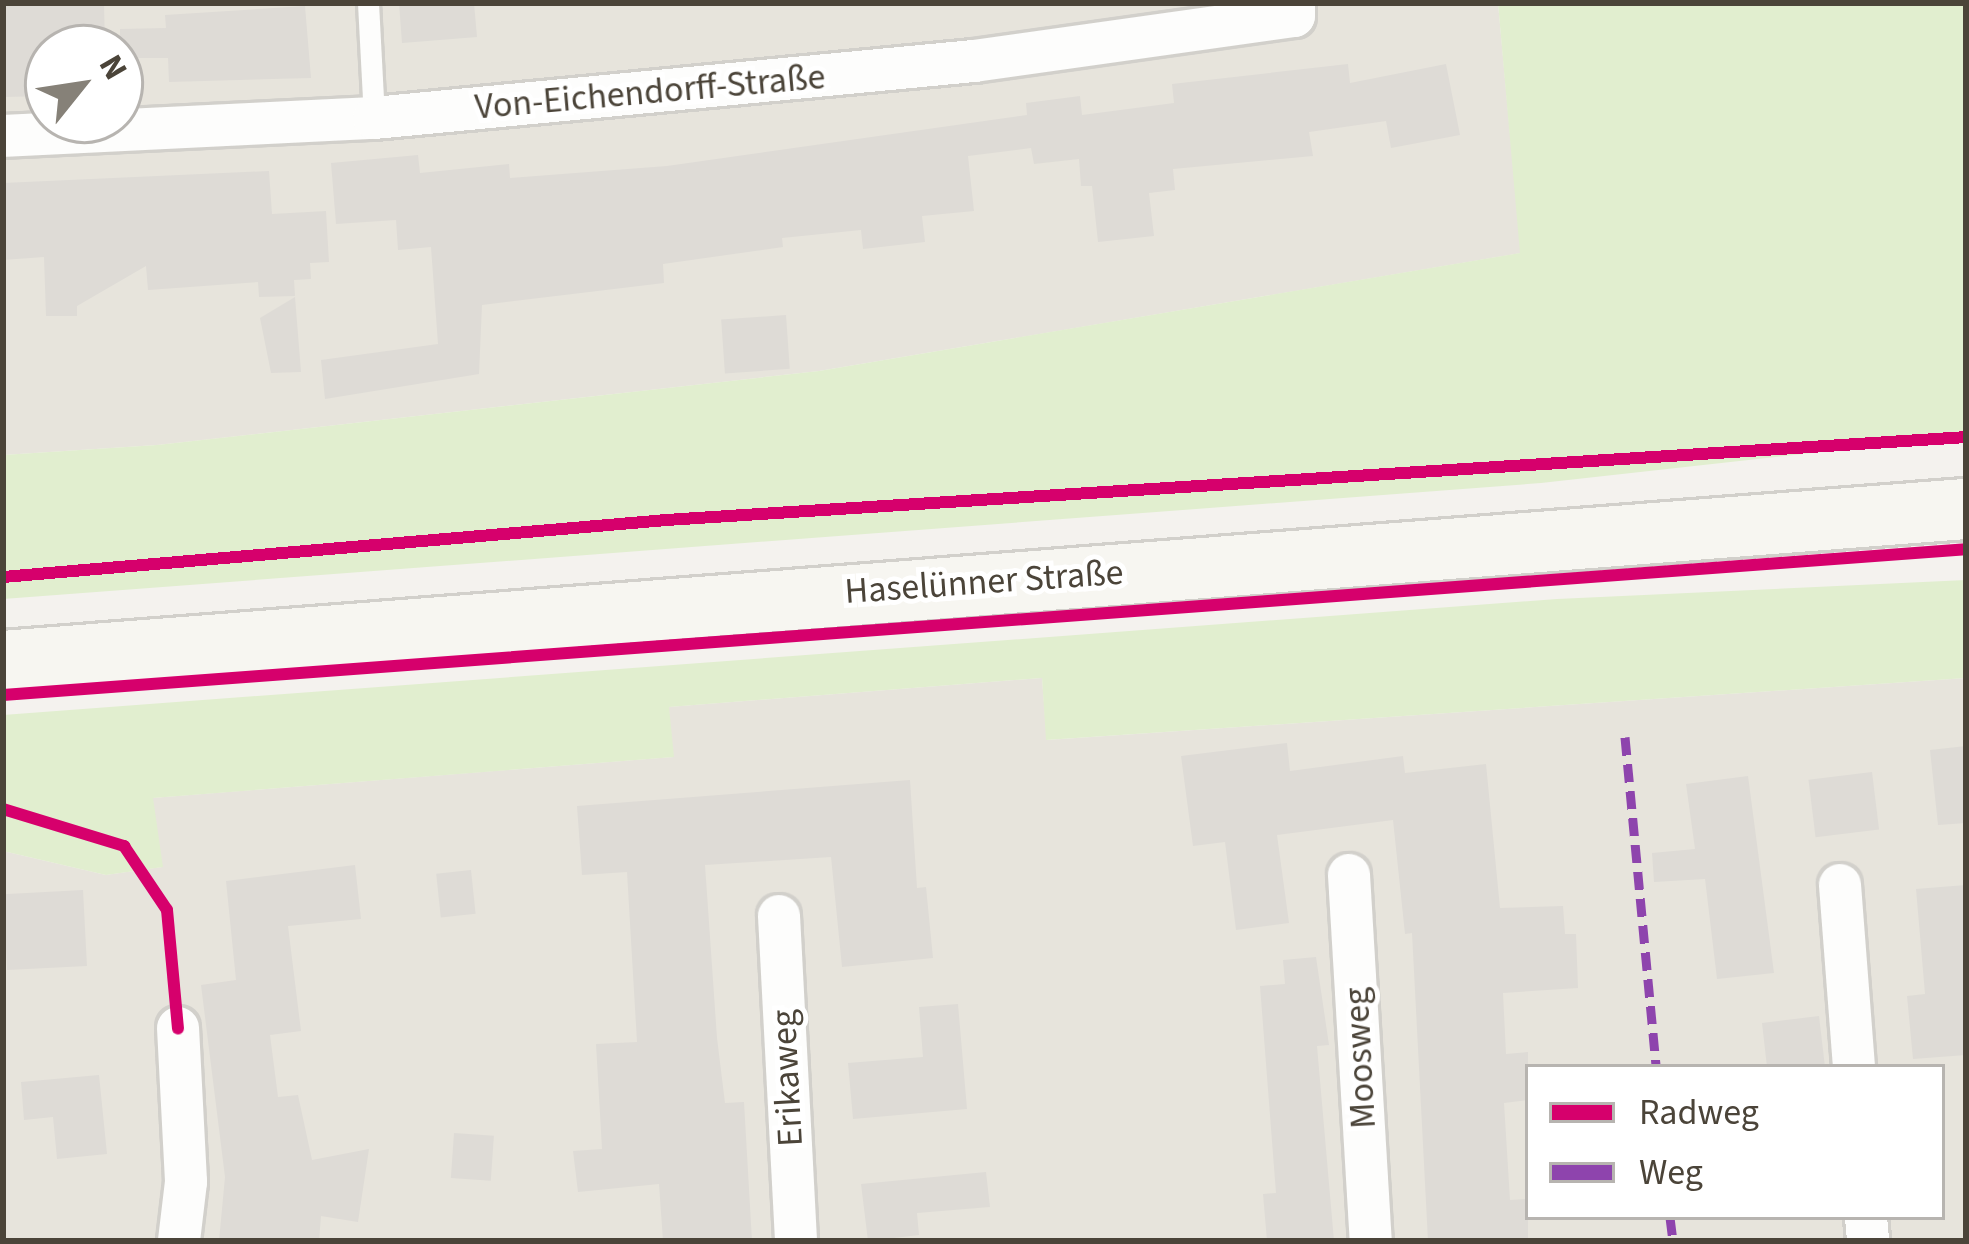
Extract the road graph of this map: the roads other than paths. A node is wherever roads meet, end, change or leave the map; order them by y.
1 (368, 3) edge
2 (1294, 9) edge
3 (374, 118) junction
4 (3, 136) edge
5 (1966, 509) edge
6 (3, 662) edge
7 (1349, 875) dead end
8 (1840, 885) dead end
9 (779, 916) dead end
10 (178, 1028) dead end
11 (1855, 1064) edge
12 (179, 1241) edge
13 (796, 1241) edge
14 (1371, 1241) edge

1 - 3 lane
2 - 3 street, Von-Eichendorff-Straße
3 - 4 street, Von-Eichendorff-Straße
5 - 6 street, Haselünner Straße
7 - 14 street, Moosweg
8 - 11 street
9 - 13 street, Erikaweg
10 - 12 street

